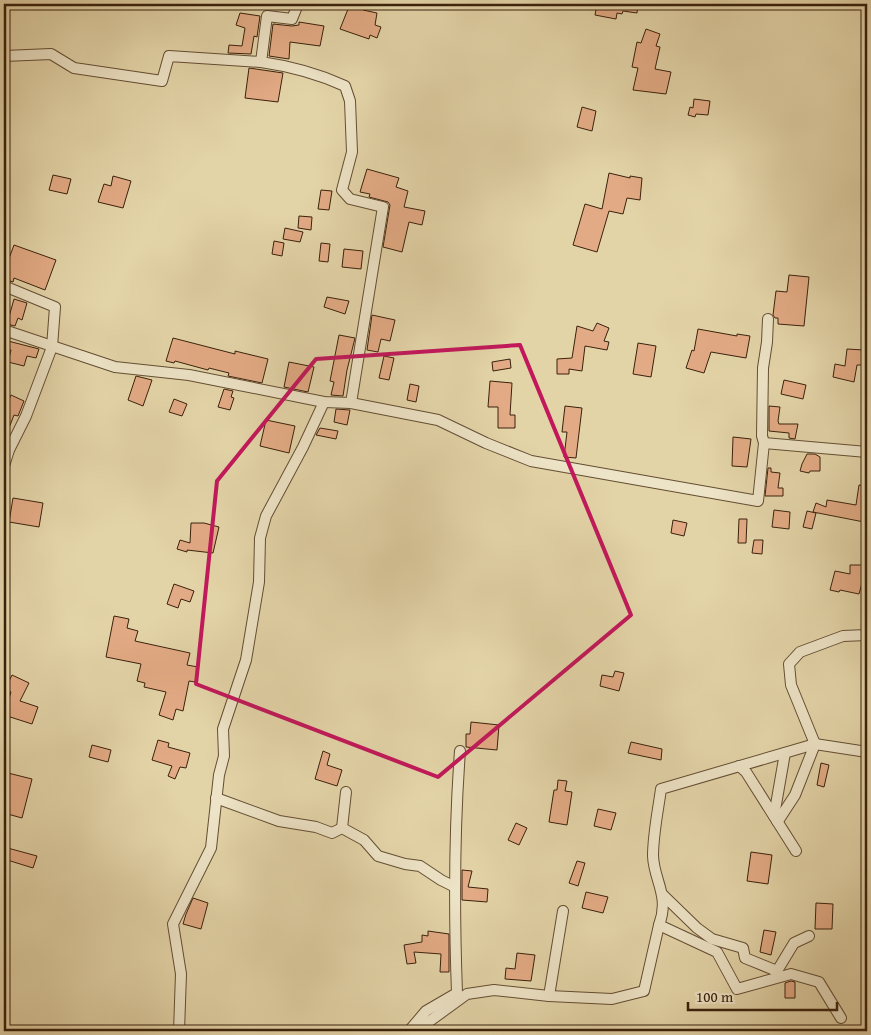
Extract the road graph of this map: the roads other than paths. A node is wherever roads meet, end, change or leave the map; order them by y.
1 (298, 4) edge
2 (4, 56) edge
3 (261, 62) junction
4 (4, 286) edge
5 (768, 319) dead end
6 (4, 330) edge
7 (52, 347) junction
8 (324, 402) junction
9 (351, 403) junction
10 (764, 443) junction
11 (867, 452) edge
12 (4, 466) edge
13 (867, 635) edge
14 (814, 744) junction
15 (460, 751) dead end
16 (867, 752) edge
17 (785, 753) junction
18 (739, 766) junction
19 (346, 792) dead end
20 (216, 798) junction
21 (775, 818) junction
22 (342, 828) junction
23 (796, 851) dead end
24 (455, 887) junction
25 (662, 894) junction
26 (563, 911) dead end
27 (659, 924) junction
28 (809, 936) dead end
29 (549, 996) junction
30 (841, 1018) dead end
31 (179, 1031) edge
32 (409, 1031) edge
33 (416, 1031) edge

1 - 3 street
2 - 3 street
3 - 9 street
4 - 7 street
5 - 10 street
6 - 7 street
7 - 8 street
7 - 12 street
8 - 9 street
8 - 20 street
9 - 10 street
10 - 11 street
13 - 14 street
14 - 16 street
14 - 17 street
14 - 21 street
15 - 24 street
17 - 18 street
17 - 21 street
18 - 21 street
18 - 25 street
19 - 22 street
20 - 22 street
20 - 31 street
21 - 23 street
22 - 24 street
24 - 32 street
25 - 27 street
25 - 28 street
26 - 29 street
27 - 29 street
27 - 30 street
29 - 33 street

